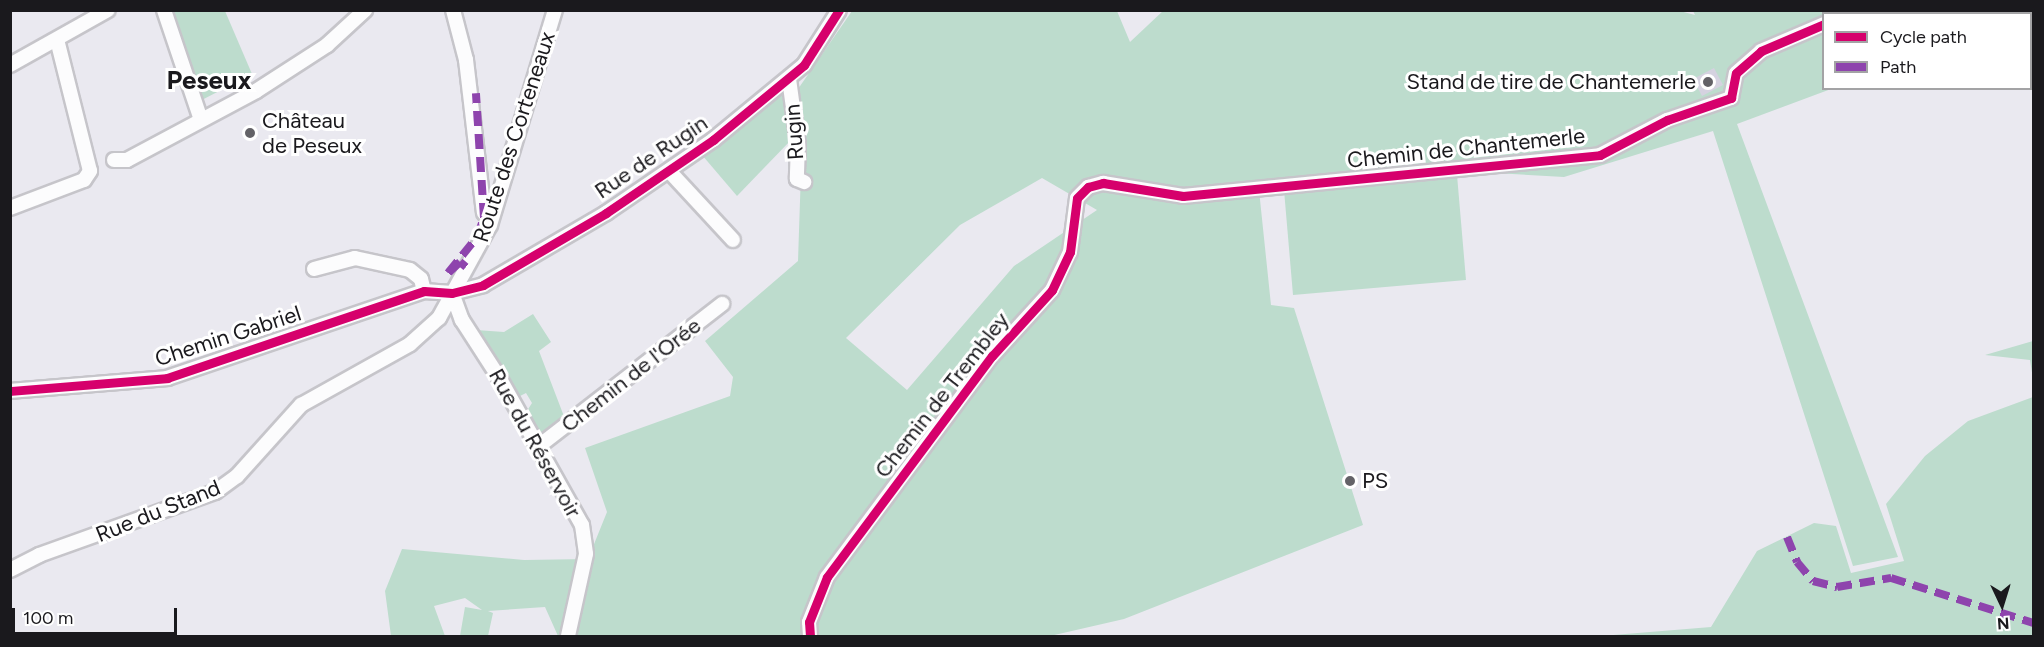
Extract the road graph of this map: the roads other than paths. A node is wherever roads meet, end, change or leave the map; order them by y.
1 (108, 10) edge
2 (164, 10) edge
3 (365, 10) edge
4 (453, 10) edge
5 (555, 10) edge
6 (839, 10) edge
7 (1822, 25) edge
8 (57, 40) junction
9 (10, 65) edge
10 (789, 79) junction
11 (200, 117) junction
12 (114, 160) dead end
13 (669, 171) junction
14 (804, 182) dead end
15 (1102, 183) joint
16 (10, 208) edge
17 (484, 213) dead end
18 (733, 240) dead end
19 (314, 269) dead end
20 (424, 291) junction
21 (452, 293) junction
22 (723, 304) dead end
23 (10, 391) edge
24 (539, 446) junction
25 (10, 570) edge
26 (568, 636) edge
27 (810, 636) edge

1 - 8 street
2 - 11 street
3 - 11 street
4 - 17 street
5 - 21 street, Route des Corteneaux
6 - 10 street, Rue de Rugin
7 - 15 street, Chemin de Chantemerle
8 - 9 street
8 - 16 street
10 - 13 street, Rue de Rugin
10 - 14 street, Rugin
11 - 12 street
13 - 18 street, Rue de Rugin
13 - 21 street, Rue de Rugin
15 - 27 street, Chemin de Trembley
19 - 20 street
20 - 21 street, Chemin Gabriel
20 - 23 street, Chemin Gabriel
21 - 24 street, Rue du Réservoir
21 - 25 street, Rue du Stand
22 - 24 street, Chemin de l'Orée
24 - 26 street, Rue du Réservoir

